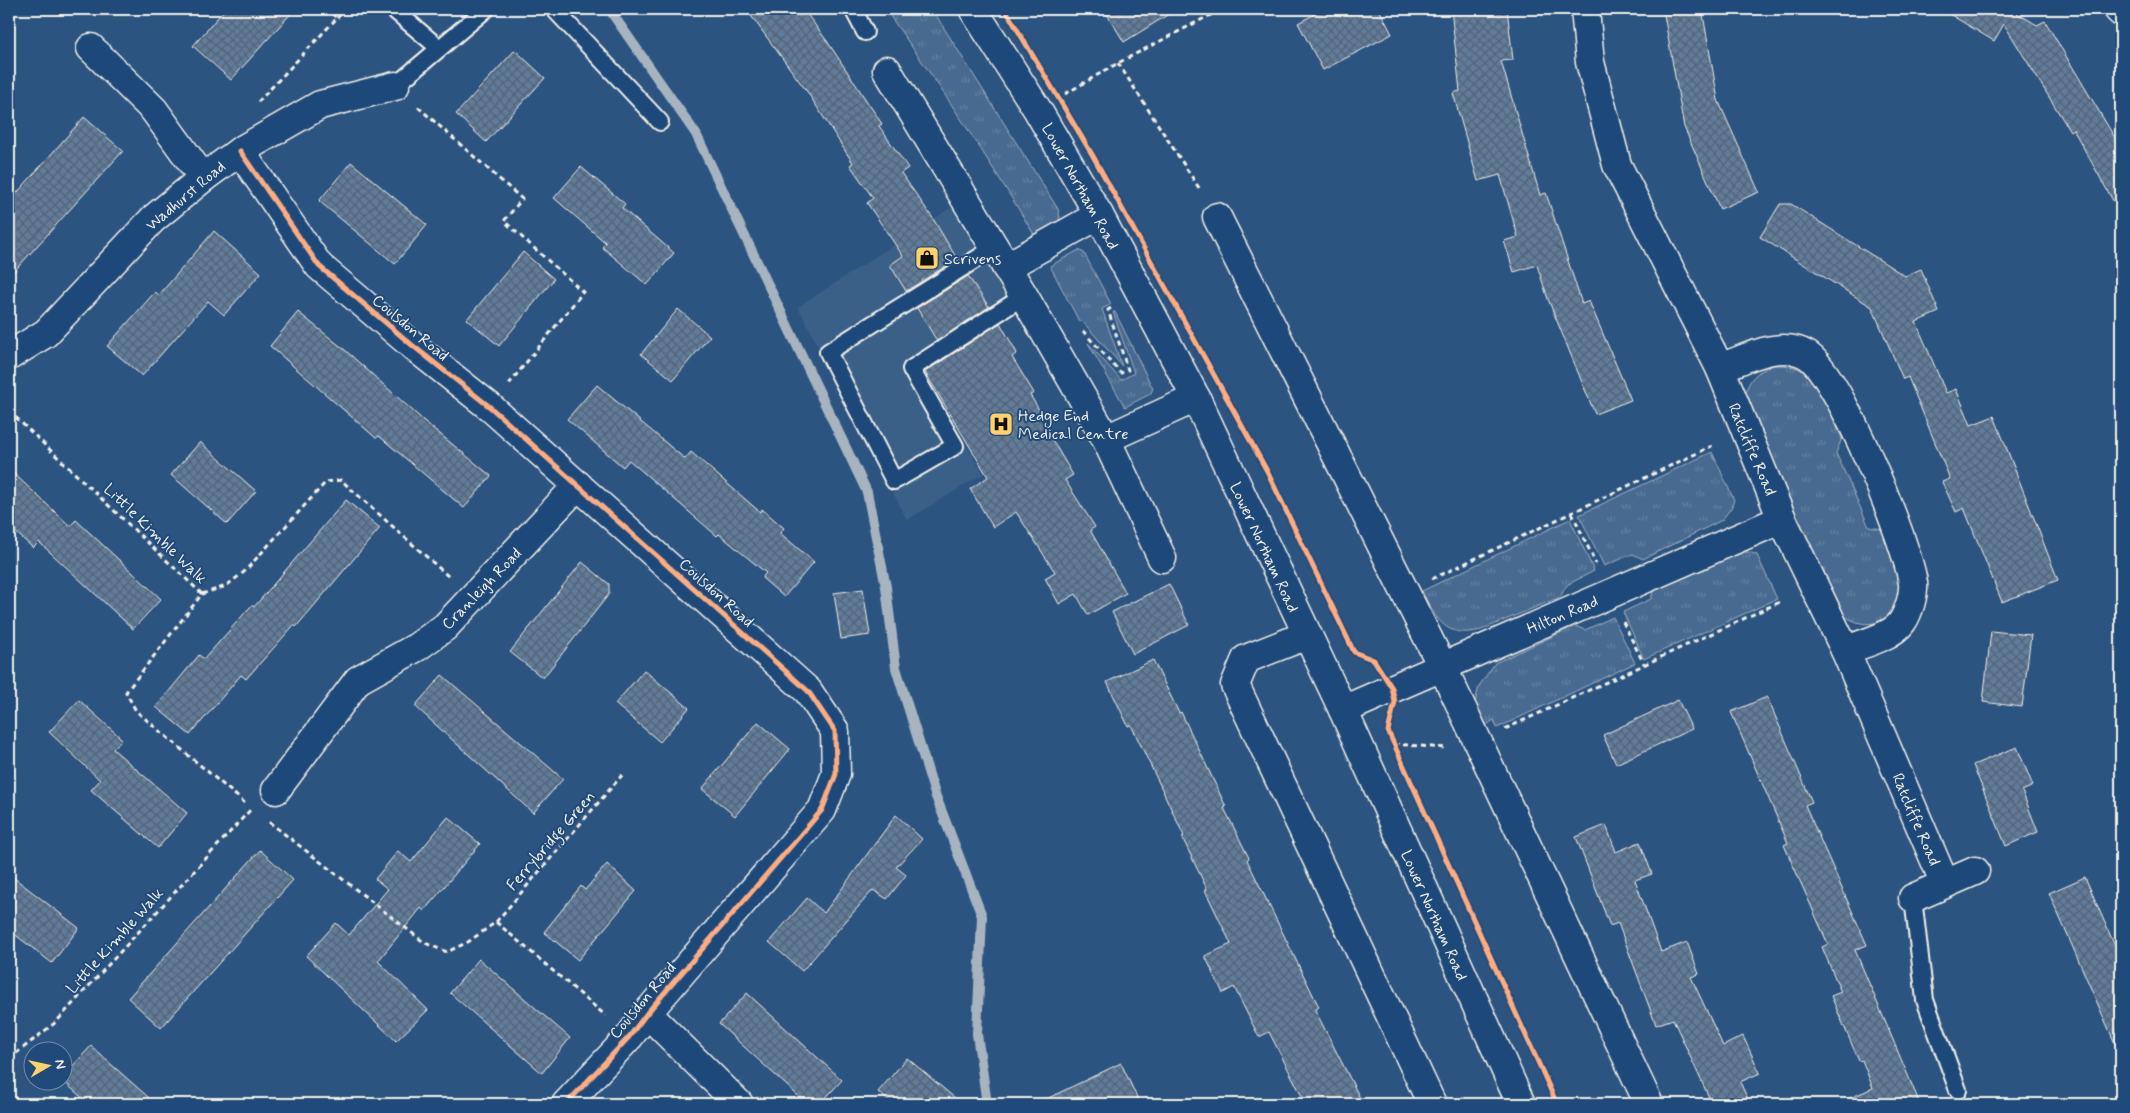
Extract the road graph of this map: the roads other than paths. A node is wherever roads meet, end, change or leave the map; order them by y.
1 (393, 9) edge
2 (486, 9) edge
3 (554, 9) edge
4 (853, 9) edge
5 (973, 9) edge
6 (1585, 9) edge
7 (2118, 9) edge
8 (2121, 12) edge
9 (865, 32) dead end
10 (91, 48) dead end
11 (439, 48) junction
12 (887, 70) dead end
13 (395, 86) joint
14 (660, 122) dead end
15 (240, 151) junction
16 (203, 178) junction
17 (1099, 215) junction
18 (1217, 217) road end
19 (1000, 258) junction
20 (1024, 296) junction
21 (9, 356) edge
22 (1720, 368) junction
23 (1196, 398) junction
24 (1106, 440) junction
25 (578, 485) junction
26 (1782, 519) junction
27 (1162, 558) dead end
28 (1307, 636) junction
29 (1845, 650) junction
30 (1442, 666) junction
31 (1342, 710) junction
32 (282, 784) road end
33 (1975, 871) dead end
34 (1945, 884) junction
35 (1913, 898) joint
36 (647, 1013) junction
37 (1958, 1090) dead end
38 (566, 1104) edge
39 (739, 1104) edge
40 (1432, 1104) edge
41 (1521, 1104) edge
42 (1649, 1104) edge

1 - 11 lane
2 - 11 lane
3 - 14 lane
4 - 9 lane
5 - 17 street, Lower Northam Road
6 - 22 street, Ratcliffe Road
7 - 8 street
10 - 16 street
11 - 13 lane
12 - 19 street
13 - 15 street, Wadhurst Road
15 - 16 street, Wadhurst Road
15 - 25 street, Coulsdon Road
16 - 21 street, Wadhurst Road
17 - 19 street
17 - 23 street, Lower Northam Road
18 - 30 street
19 - 20 street
19 - 20 lane
20 - 24 street
22 - 26 street, Ratcliffe Road
22 - 29 street
23 - 24 street
23 - 28 street, Lower Northam Road
24 - 27 street
25 - 32 street, Cranleigh Road
25 - 36 street, Coulsdon Road
26 - 29 street, Ratcliffe Road
26 - 30 street, Hilton Road
28 - 31 street, Lower Northam Road
28 - 40 street
29 - 34 street, Ratcliffe Road
30 - 31 street, Hilton Road
30 - 42 street
31 - 41 street, Lower Northam Road
33 - 34 street, Ratcliffe Road
34 - 35 street, Ratcliffe Road
35 - 37 lane
36 - 38 street, Coulsdon Road
36 - 39 street

